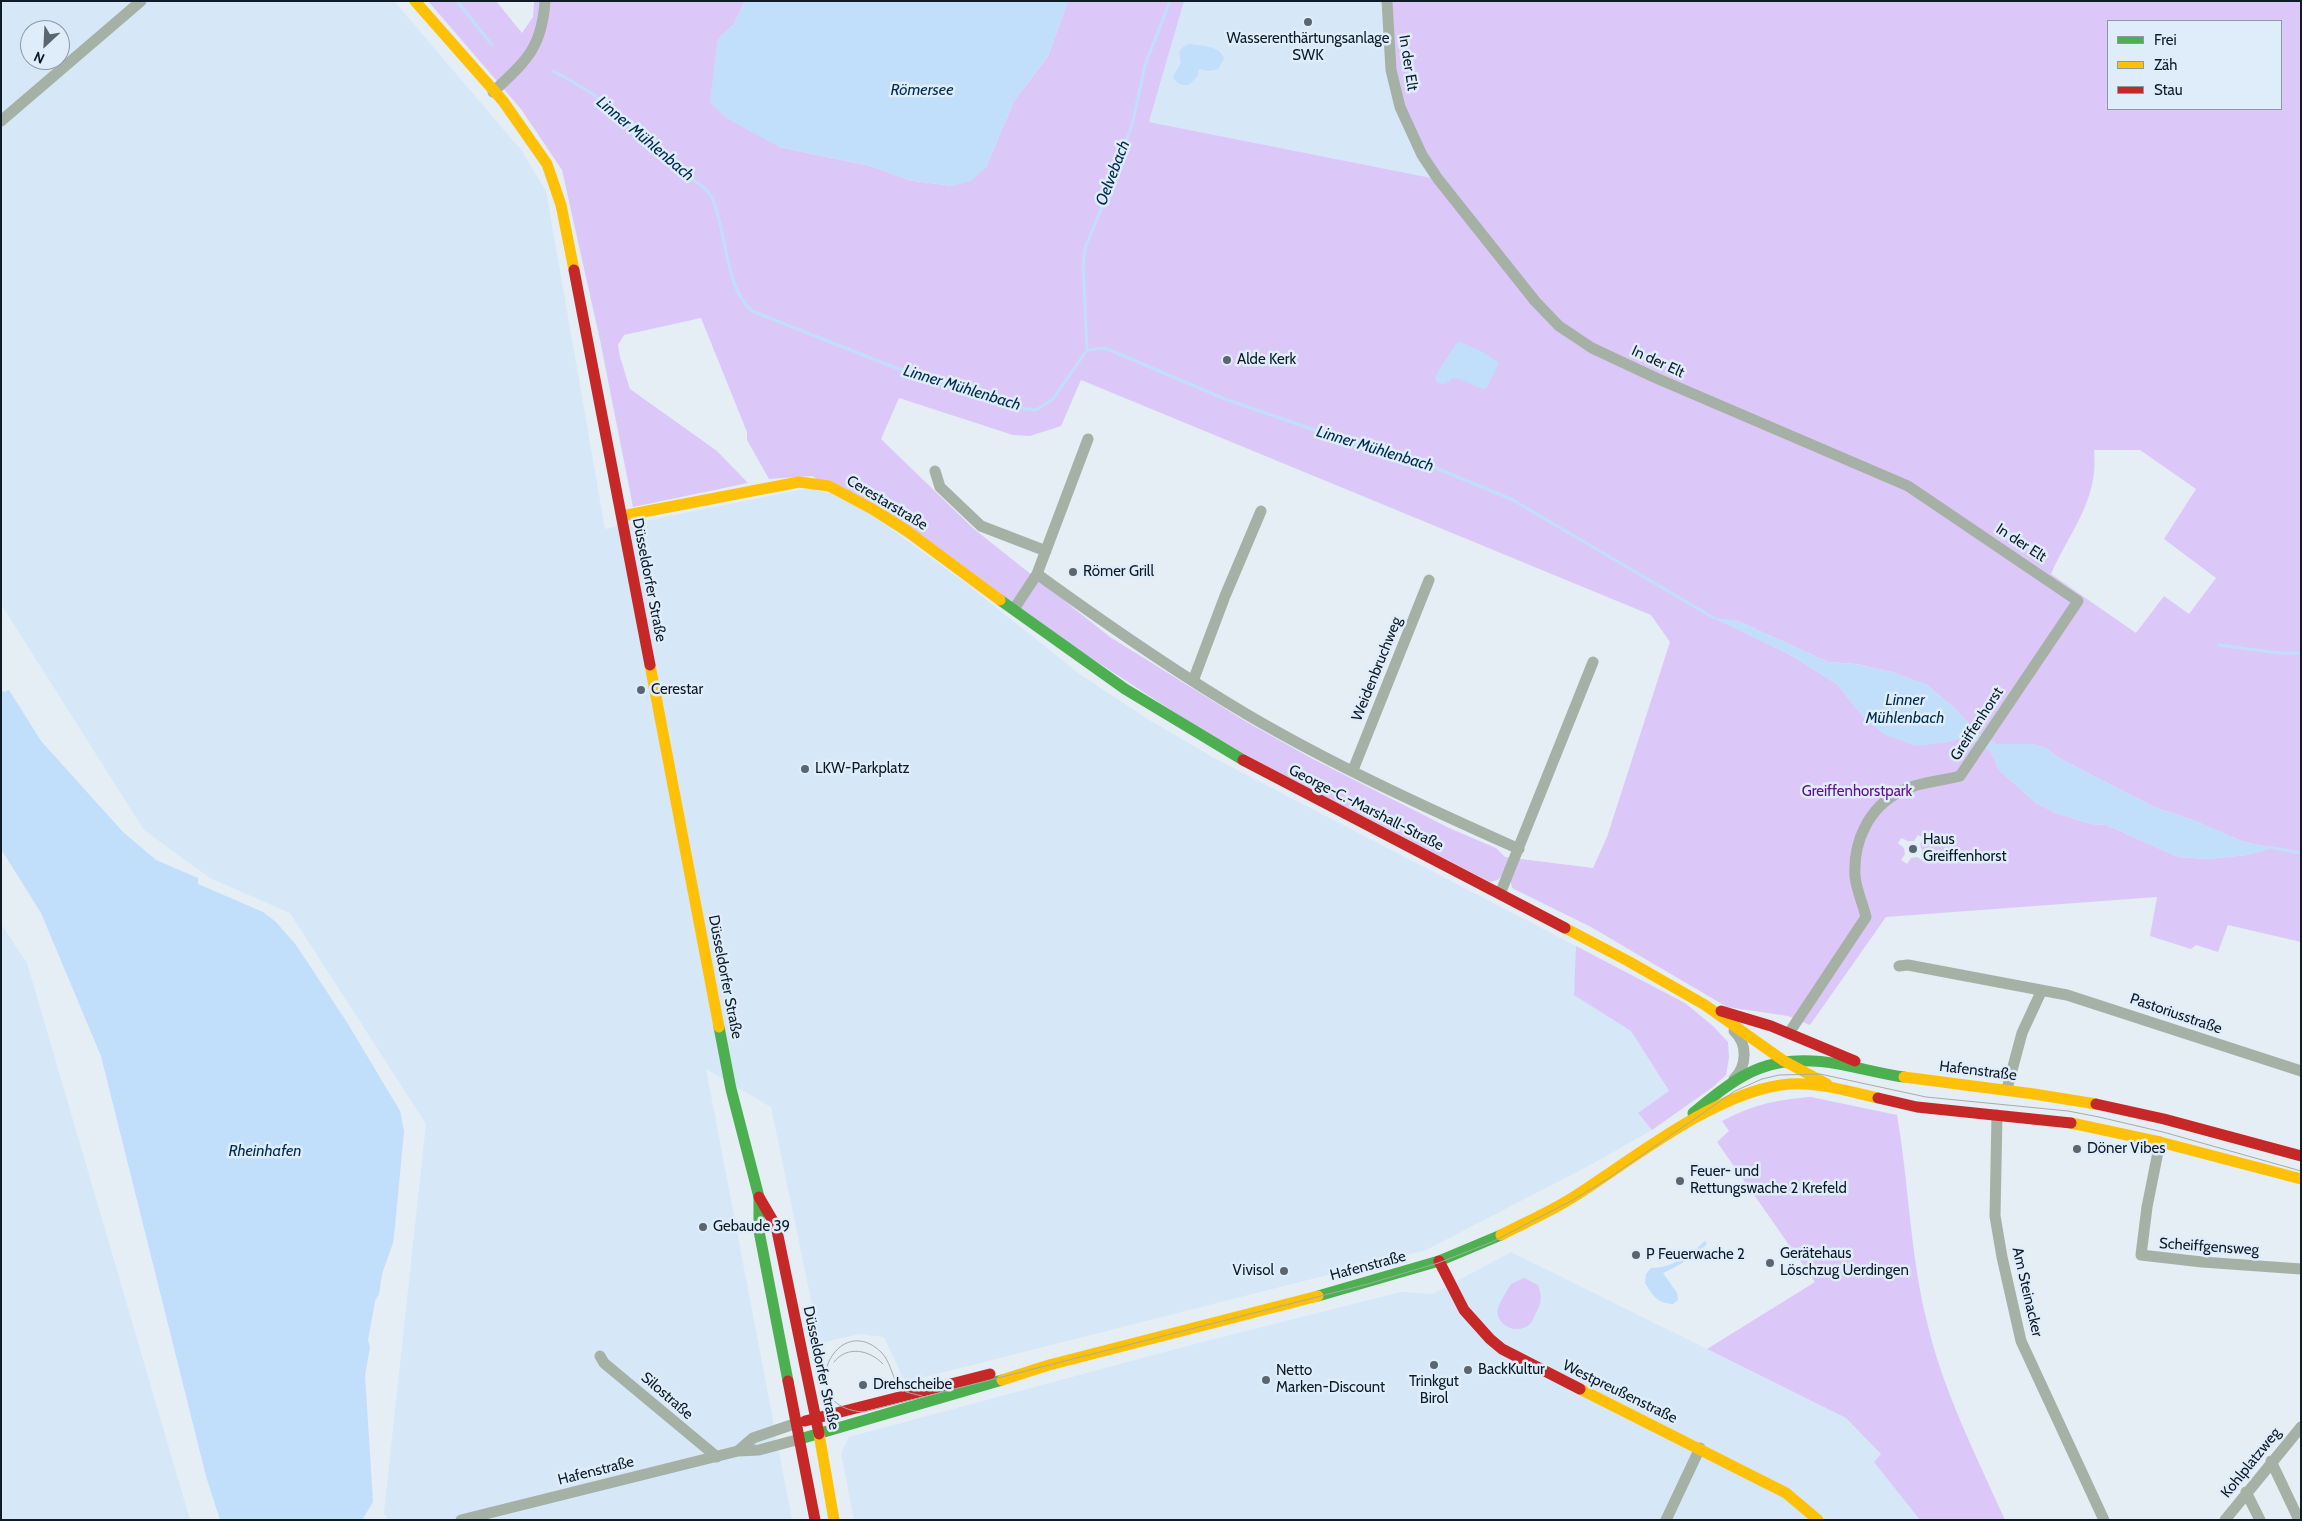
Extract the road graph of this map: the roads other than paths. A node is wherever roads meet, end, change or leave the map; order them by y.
1 (141, 1) edge
2 (415, 1) edge
3 (546, 1) edge
4 (1387, 1) edge
5 (493, 92) junction
6 (1, 121) edge
7 (1088, 439) dead end
8 (935, 471) dead end
9 (1261, 511) dead end
10 (622, 516) junction
11 (1046, 551) junction
12 (1037, 574) junction
13 (1429, 580) dead end
14 (2078, 601) joint
15 (1014, 609) junction
16 (1026, 618) joint
17 (1593, 662) dead end
18 (1193, 681) junction
19 (1353, 770) junction
20 (1519, 849) junction
21 (1500, 894) junction
22 (1899, 966) dead end
23 (2041, 992) junction
24 (1705, 1005) junction
25 (1763, 1023) junction
26 (1789, 1033) junction
27 (1745, 1039) junction
28 (1784, 1061) junction
29 (2301, 1071) edge
30 (1895, 1075) junction
31 (1723, 1089) junction
32 (1836, 1089) junction
33 (2007, 1089) junction
34 (1997, 1115) junction
35 (1669, 1134) junction
36 (2160, 1142) junction
37 (2301, 1156) edge
38 (2301, 1179) edge
39 (759, 1197) junction
40 (1439, 1261) junction
41 (2301, 1269) edge
42 (600, 1356) dead end
43 (1049, 1365) junction
44 (815, 1418) junction
45 (797, 1423) junction
46 (2301, 1426) edge
47 (819, 1434) junction
48 (800, 1439) junction
49 (1700, 1448) junction
50 (738, 1451) junction
51 (716, 1457) junction
52 (2271, 1461) junction
53 (2246, 1492) junction
54 (461, 1520) edge
55 (815, 1520) edge
56 (834, 1520) edge
57 (1666, 1520) edge
58 (1818, 1520) edge
59 (2104, 1520) edge
60 (2225, 1520) edge
61 (2260, 1520) edge
62 (2299, 1520) edge

1 - 6 street
2 - 5 main road, Düsseldorfer Straße
3 - 5 street
4 - 14 street, In der Elt
5 - 10 main road, Düsseldorfer Straße
7 - 11 street
8 - 11 street
9 - 18 street
10 - 15 main road, Cerestarstraße
10 - 39 main road, Düsseldorfer Straße
11 - 12 street
12 - 15 street
12 - 18 street
13 - 19 street, Weidenbruchweg
14 - 26 street, Greiffenhorst
15 - 16 main road, Cerestarstraße
16 - 21 main road, George-C.-Marshall-Straße
17 - 20 street
18 - 19 street
19 - 20 street
20 - 21 street
21 - 24 main road, George-C.-Marshall-Straße
22 - 23 street, Pastoriusstraße
23 - 29 street, Pastoriusstraße
23 - 33 street
24 - 25 main road
24 - 27 main road, George-C.-Marshall-Straße
25 - 26 main road
25 - 27 street
26 - 30 main road
27 - 28 main road, George-C.-Marshall-Straße
27 - 31 street
28 - 30 main road, Hafenstraße
28 - 31 main road, Hafenstraße
28 - 32 main road, George-C.-Marshall-Straße
30 - 33 main road, Hafenstraße
31 - 35 main road, Hafenstraße
32 - 34 main road, Hafenstraße
32 - 35 main road, Hafenstraße
33 - 37 main road, Hafenstraße
34 - 36 main road, Hafenstraße
34 - 59 street, Am Steinacker
35 - 40 main road, Hafenstraße
36 - 38 main road, Hafenstraße
36 - 41 street, Scheiffgensweg
39 - 44 main road, Düsseldorfer Straße
39 - 45 main road, Düsseldorfer Straße
40 - 43 main road, Hafenstraße
40 - 49 main road, Westpreußenstraße
42 - 51 street, Silostraße
43 - 44 main road, Hafenstraße
43 - 47 main road, Hafenstraße
44 - 45 main road, Hafenstraße
44 - 47 main road, Düsseldorfer Straße
45 - 48 main road, Düsseldorfer Straße
45 - 50 street, Hafenstraße
46 - 52 street, Kohlplatzweg
47 - 48 main road, Hafenstraße
47 - 56 main road, Düsseldorfer Straße
48 - 50 street, Hafenstraße
48 - 55 main road, Düsseldorfer Straße
49 - 57 street
49 - 58 main road, Westpreußenstraße
50 - 51 street, Hafenstraße
51 - 54 street, Hafenstraße
52 - 53 street, Kohlplatzweg
52 - 62 street
53 - 60 street, Kohlplatzweg
53 - 61 street

